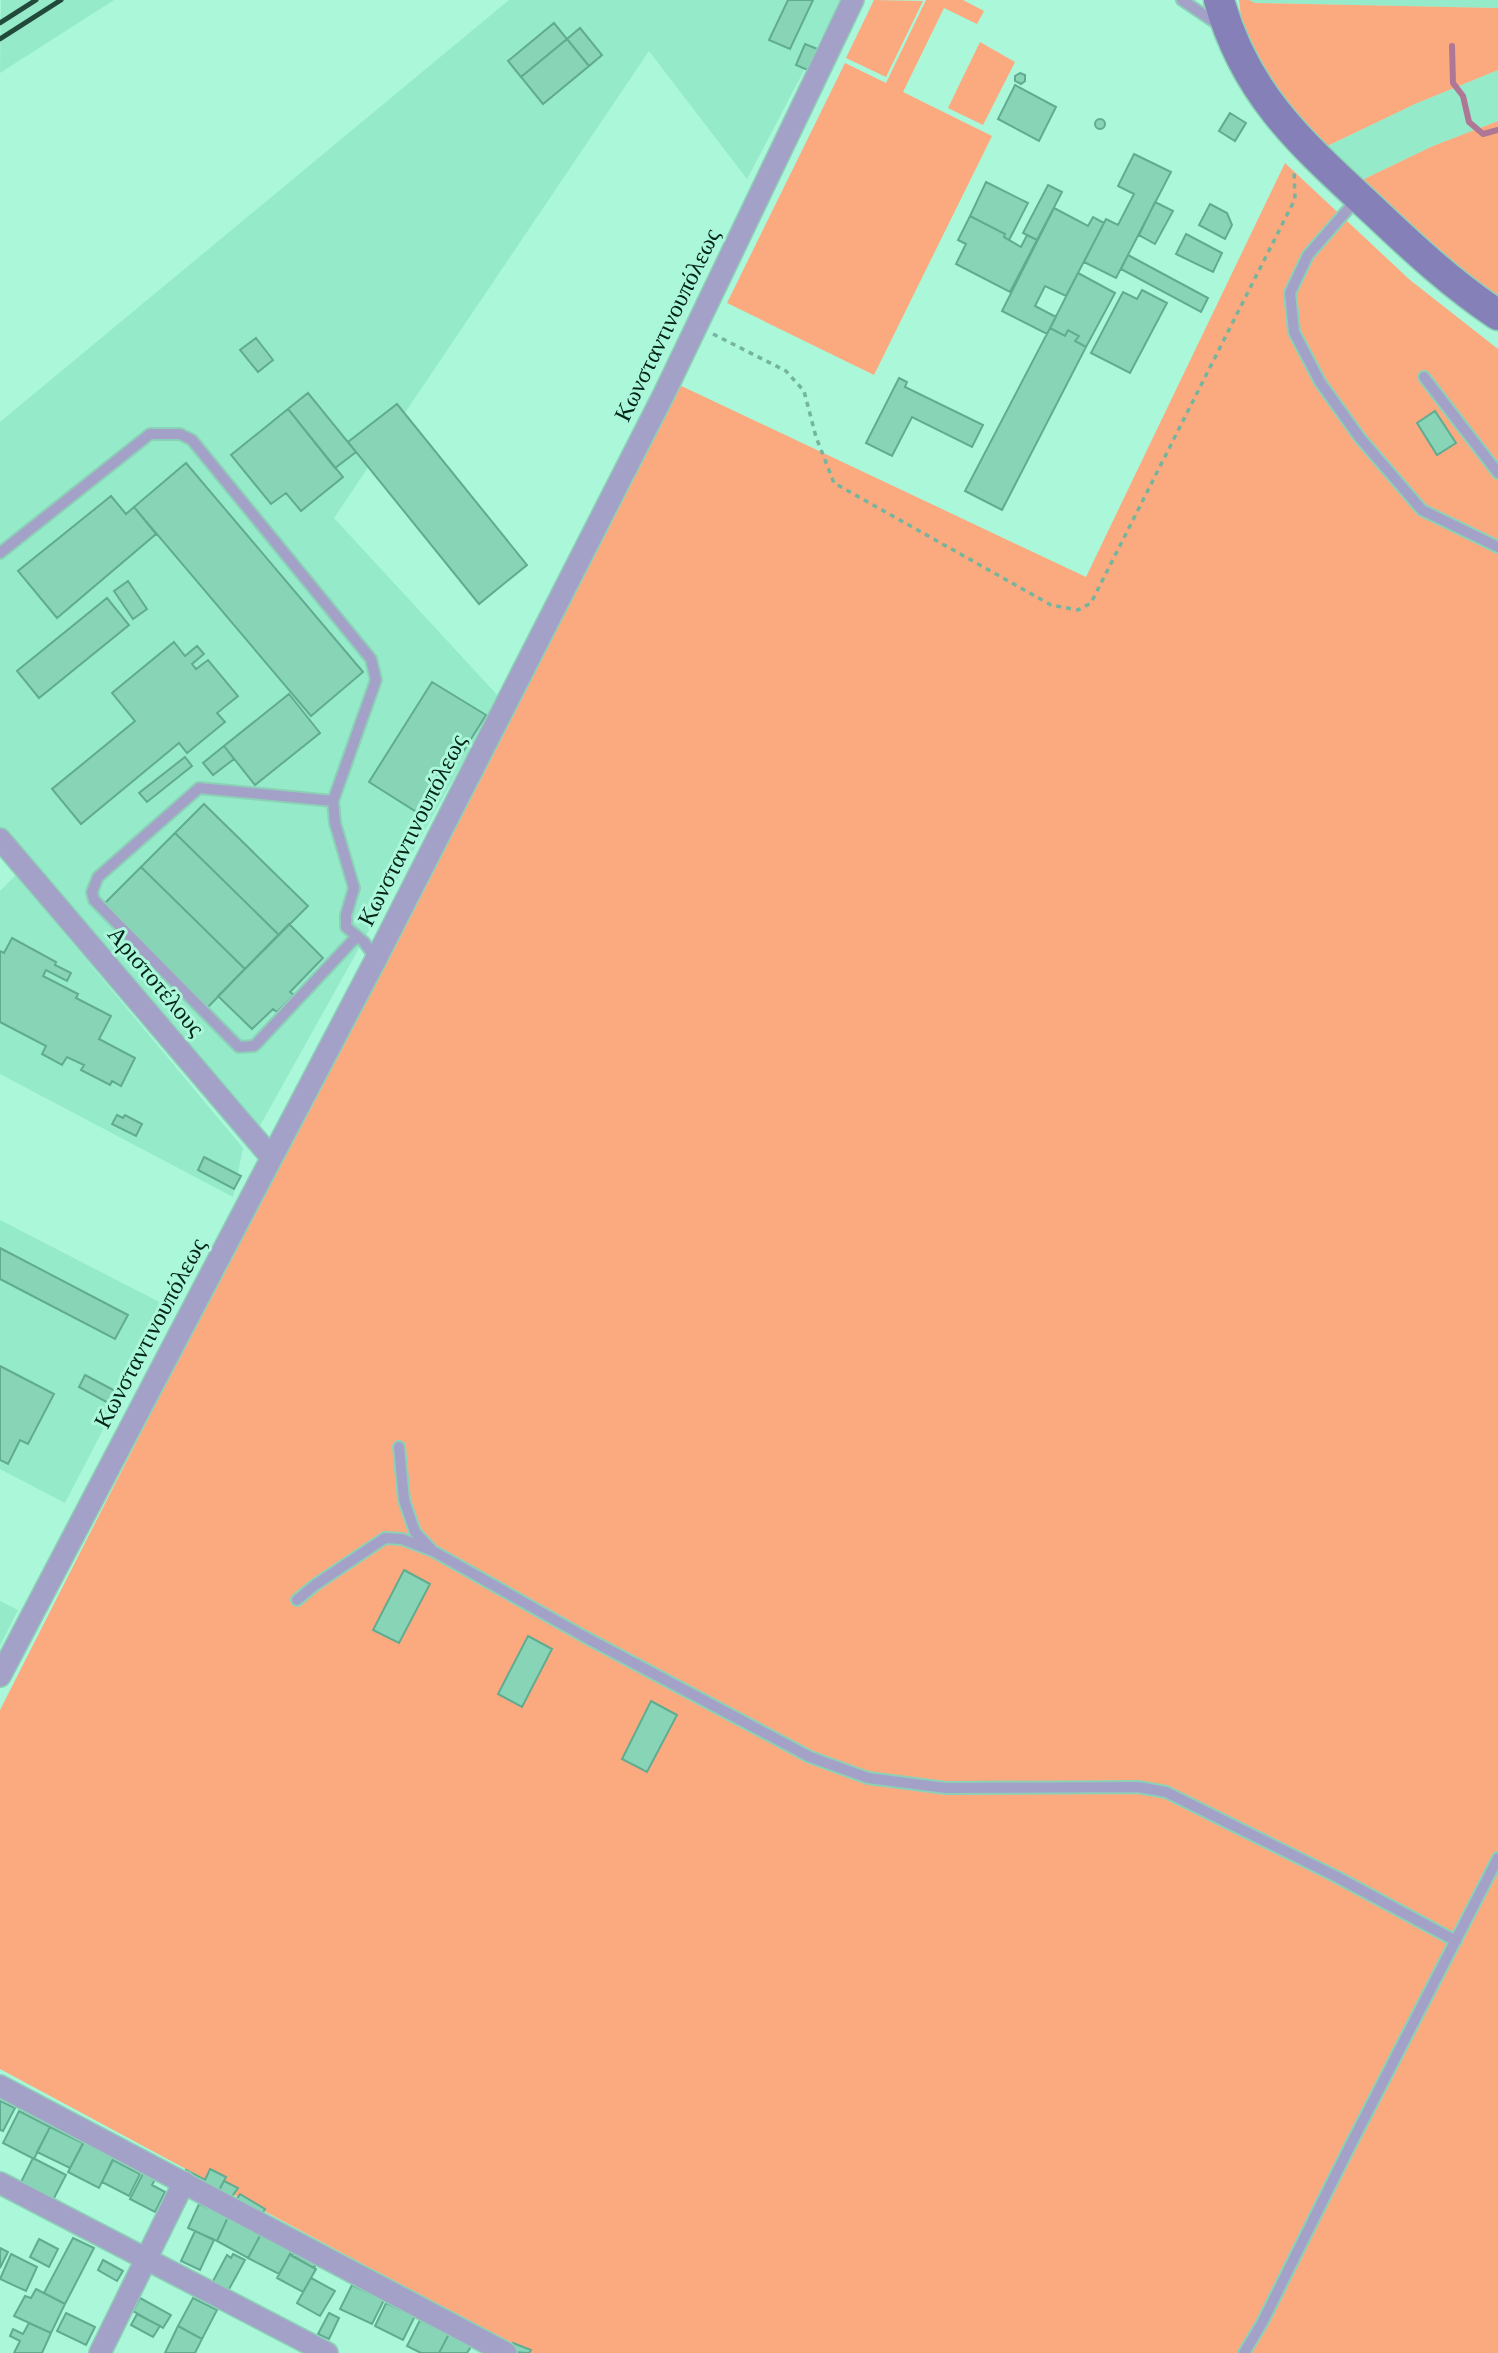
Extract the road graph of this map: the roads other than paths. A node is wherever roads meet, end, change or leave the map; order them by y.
1 (853, 0) edge
2 (1182, 0) edge
3 (1219, 0) edge
4 (1228, 31) junction
5 (1359, 197) junction
6 (1498, 315) edge
7 (1424, 377) dead end
8 (1498, 473) edge
9 (1498, 547) edge
10 (0, 553) edge
11 (333, 801) junction
12 (2, 847) edge
13 (356, 936) junction
14 (376, 958) junction
15 (271, 1157) junction
16 (399, 1447) dead end
17 (433, 1551) junction
18 (298, 1600) dead end
19 (0, 1676) edge
20 (1498, 1858) edge
21 (1456, 1941) junction
22 (0, 2086) edge
23 (184, 2182) junction
24 (0, 2183) edge
25 (148, 2260) junction
26 (100, 2353) edge
27 (327, 2353) edge
28 (506, 2353) edge
29 (1244, 2353) edge

1 - 14 street, Κωνσταντινουπόλεως
2 - 4 lane
3 - 4 street
4 - 5 street
5 - 6 street
5 - 9 lane
7 - 8 lane
10 - 11 lane
11 - 13 lane
11 - 13 lane
12 - 15 street, Αριστοτέλους
13 - 14 lane
14 - 15 street, Κωνσταντινουπόλεως
15 - 19 street, Κωνσταντινουπόλεως
16 - 17 lane
17 - 18 lane
17 - 21 lane
20 - 21 lane
21 - 29 lane
22 - 23 street
23 - 25 street
23 - 28 street
24 - 25 street
25 - 26 street
25 - 27 street

